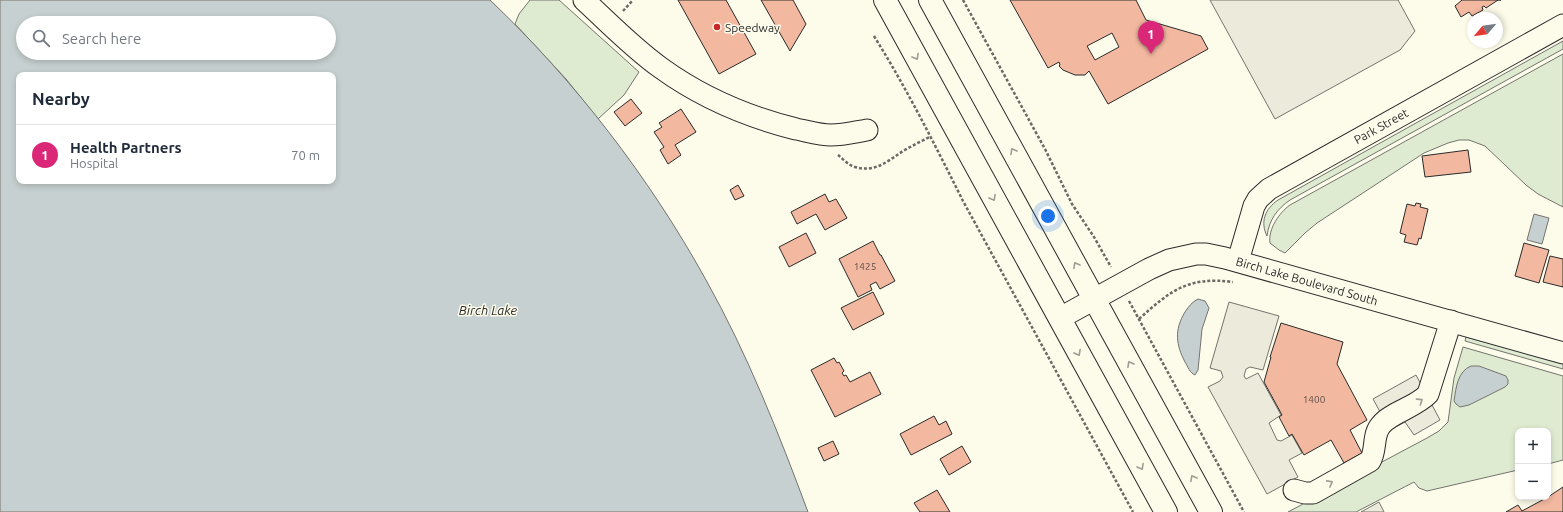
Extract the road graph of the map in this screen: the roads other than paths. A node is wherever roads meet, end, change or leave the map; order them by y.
1 (584, 0) edge
2 (885, 0) edge
3 (930, 0) edge
4 (1563, 26) edge
5 (867, 130) dead end
6 (1238, 261) junction
7 (1094, 299) junction
8 (1060, 318) junction
9 (1451, 321) junction
10 (1563, 353) edge
11 (1294, 490) dead end
12 (1166, 512) edge
13 (1212, 512) edge

1 - 5 street
2 -> 8 main road
7 -> 3 main road
4 - 6 street, Park Street
6 - 7 street, Birch Lake Boulevard South
6 - 9 street, Birch Lake Boulevard South
7 - 8 street, Birch Lake Boulevard South
13 -> 7 main road
8 -> 12 main road
9 - 10 street, Birch Lake Boulevard South
11 -> 9 street

